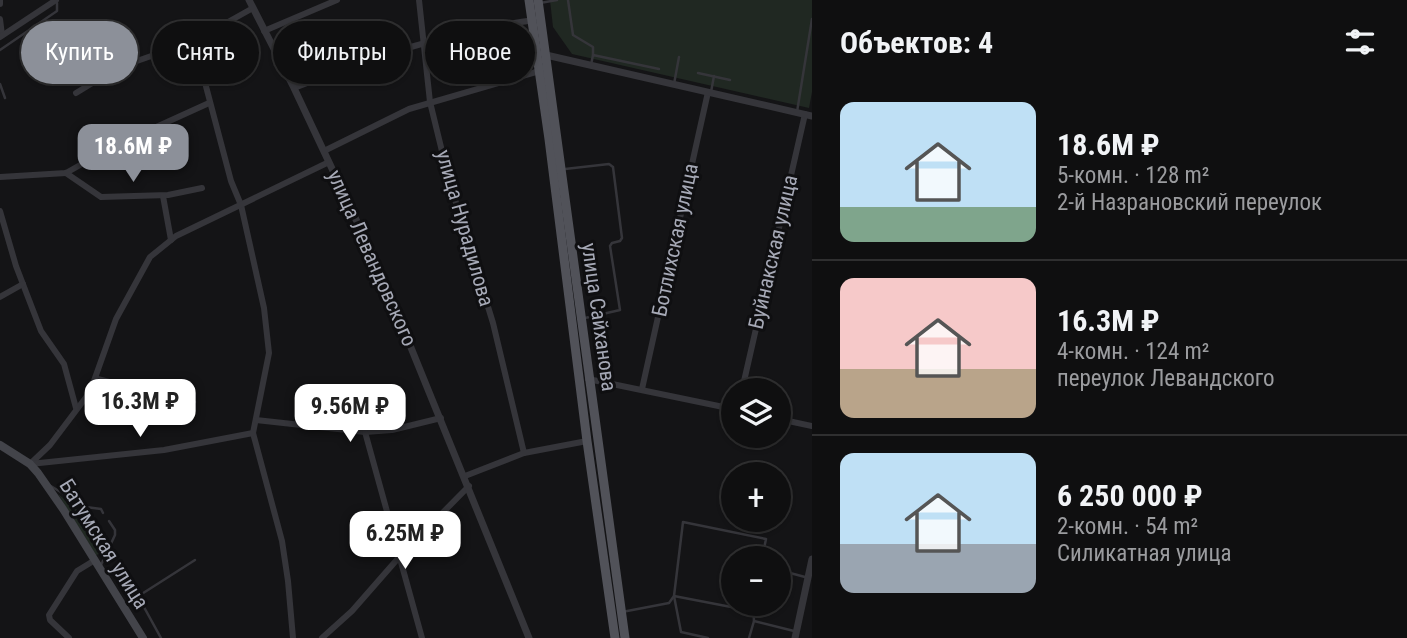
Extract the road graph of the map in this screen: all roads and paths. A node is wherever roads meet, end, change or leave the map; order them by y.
1 (56, 0) edge
2 (337, 0) edge
3 (419, 0) edge
4 (557, 0) edge
5 (568, 0) edge
6 (535, 1) edge
7 (251, 4) edge
8 (0, 19) edge
9 (812, 19) edge
10 (536, 20) junction
11 (225, 21) edge
12 (264, 31) junction
13 (1, 36) edge
14 (424, 42) junction
15 (0, 50) edge
16 (546, 55) junction
17 (593, 55) junction
18 (152, 56) edge
19 (679, 57) dead end
20 (636, 64) junction
21 (591, 65) junction
22 (651, 67) junction
23 (544, 69) junction
24 (659, 69) dead end
25 (698, 73) dead end
26 (634, 75) junction
27 (714, 76) junction
28 (649, 78) junction
29 (730, 80) dead end
30 (0, 84) edge
31 (204, 84) edge
32 (674, 84) junction
33 (294, 88) junction
34 (709, 92) junction
35 (76, 93) dead end
36 (5, 98) dead end
37 (430, 102) junction
38 (209, 103) junction
39 (805, 114) edge
40 (324, 151) junction
41 (329, 162) junction
42 (562, 169) junction
43 (66, 173) junction
44 (0, 177) edge
45 (202, 188) dead end
46 (163, 196) junction
47 (241, 205) junction
48 (0, 211) edge
49 (171, 240) junction
50 (23, 284) junction
51 (0, 297) edge
52 (582, 318) junction
53 (96, 376) junction
54 (745, 378) edge
55 (584, 379) junction
56 (642, 389) junction
57 (195, 402) dead end
58 (721, 406) edge
59 (76, 408) junction
60 (441, 418) junction
61 (256, 421) junction
62 (791, 422) edge
63 (812, 426) edge
64 (365, 432) junction
65 (253, 433) junction
66 (587, 441) junction
67 (0, 445) edge
68 (524, 453) junction
69 (30, 464) junction
70 (465, 476) junction
71 (46, 484) junction
72 (469, 485) junction
73 (103, 513) dead end
74 (110, 521) dead end
75 (765, 546) edge
76 (401, 555) junction
77 (812, 559) edge
78 (94, 560) junction
79 (195, 560) dead end
80 (99, 568) junction
81 (791, 573) edge
82 (808, 577) junction
83 (128, 578) dead end
84 (138, 596) junction
85 (674, 596) junction
86 (721, 605) edge
87 (123, 606) junction
88 (621, 612) junction
89 (753, 616) edge
90 (754, 621) junction
91 (795, 635) edge
92 (140, 637) edge
93 (69, 638) edge
94 (161, 638) edge
95 (293, 638) edge
96 (322, 638) edge
97 (422, 638) edge
98 (529, 638) edge
99 (615, 638) edge
100 (625, 638) edge
101 (708, 638) edge
102 (749, 638) edge

1 - 13 street
1 - 15 lane
2 - 12 street
3 - 14 street, улица Нурадилова
4 - 6 lane
5 - 17 lane
6 - 10 main road, улица Сайханова
7 - 11 street
7 - 12 street, улица Левандовского
8 - 13 street
9 - 39 lane
10 - 14 street
10 - 16 main road, улица Сайханова
10 - 23 main road, улица Сайханова
12 - 33 street, улица Левандовского
14 - 33 street
14 - 37 street, улица Нурадилова
16 - 21 street
16 - 23 main road, улица Сайханова
17 - 20 lane
17 - 21 lane
18 - 35 street
19 - 32 lane
20 - 22 lane
20 - 26 lane
21 - 26 street
22 - 24 lane
22 - 28 lane
23 - 37 street
23 - 42 main road, улица Сайханова
23 - 55 main road, улица Сайханова
25 - 27 lane
26 - 28 street
27 - 29 lane
27 - 34 lane
28 - 32 street
30 - 36 lane
31 - 38 street
32 - 34 street
33 - 40 street, улица Левандовского
34 - 39 street
34 - 56 street, Ботлихская улица
37 - 40 street
37 - 68 street, улица Нурадилова
38 - 43 street
38 - 47 street
39 - 54 street, Буйнакская улица
40 - 41 street, улица Левандовского
41 - 47 street
41 - 60 street, улица Левандовского
42 - 52 main road, улица Сайханова
42 - 52 lane
43 - 44 street
43 - 46 street
45 - 46 street
46 - 49 street
47 - 49 street
47 - 61 street
48 - 50 street
49 - 53 street
50 - 51 street
50 - 59 street
52 - 55 main road, улица Сайханова
53 - 57 lane
53 - 59 street
55 - 56 street
55 - 66 main road, улица Сайханова
55 - 88 main road, улица Сайханова
56 - 58 street
59 - 69 street
60 - 64 street
60 - 70 street, улица Левандовского
61 - 64 street
61 - 65 street
62 - 63 street
64 - 76 street
65 - 69 street
65 - 95 street
66 - 68 street
66 - 99 main road, улица Сайханова
67 - 69 main road, Батумская улица
68 - 70 street
69 - 71 main road, Батумская улица
70 - 72 street, улица Левандовского
71 - 73 lane
71 - 78 main road, Батумская улица
72 - 76 street
72 - 98 street, улица Левандовского
74 - 80 lane
75 - 85 lane
76 - 96 street
76 - 97 street
77 - 82 street
78 - 80 main road, Батумская улица
78 - 93 street
79 - 84 lane
80 - 87 main road, Батумская улица
81 - 82 lane
82 - 91 street
83 - 84 lane
84 - 87 lane
84 - 94 lane
85 - 86 lane
85 - 88 lane
85 - 101 lane
87 - 92 main road, Батумская улица
88 - 100 main road, улица Сайханова
89 - 90 lane
90 - 91 lane
90 - 102 lane

